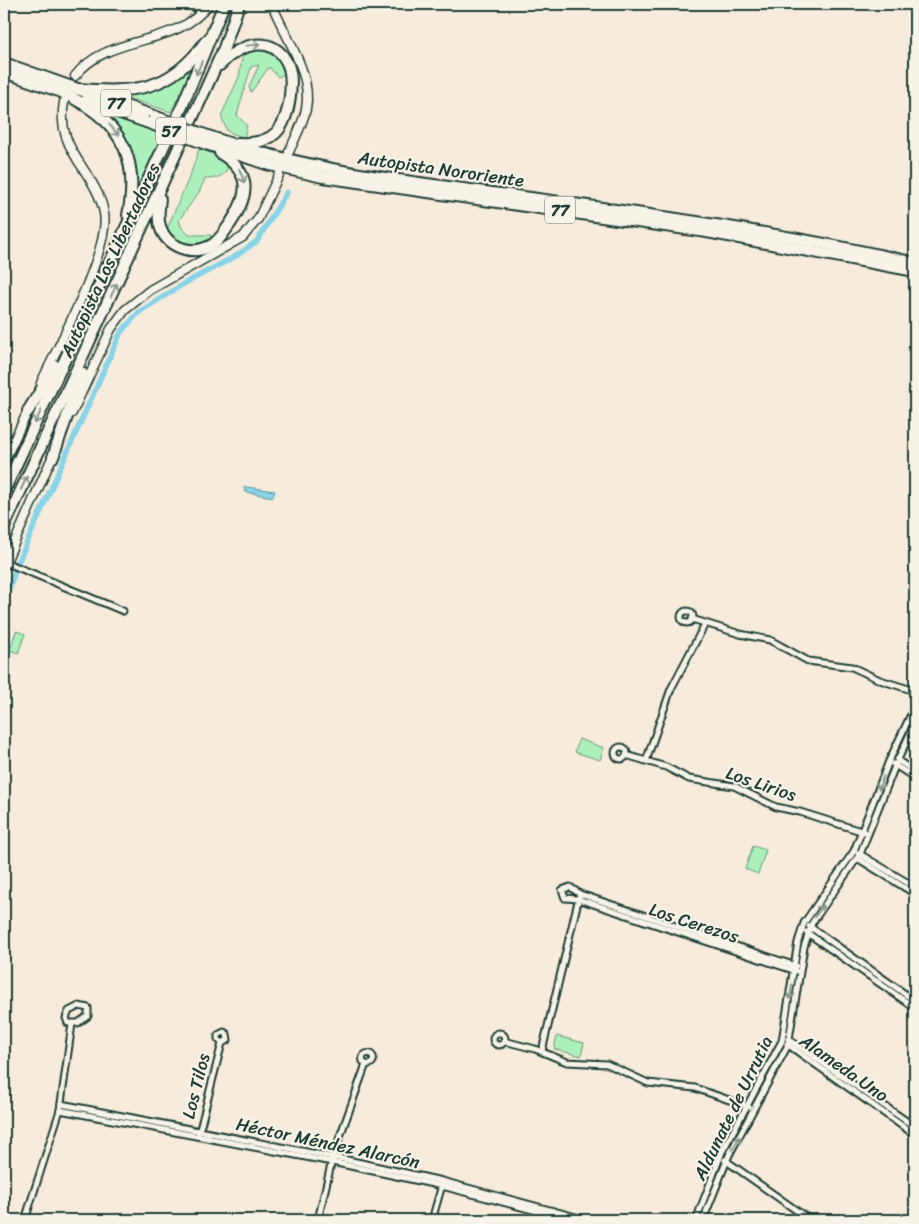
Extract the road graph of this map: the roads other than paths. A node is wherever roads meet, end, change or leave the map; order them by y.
1 (184, 4) edge
2 (209, 4) edge
3 (224, 4) edge
4 (239, 4) edge
5 (272, 4) edge
6 (203, 11) junction
7 (217, 23) junction
8 (4, 63) edge
9 (214, 71) junction
10 (4, 72) edge
11 (75, 76) dead end
12 (77, 89) junction
13 (62, 97) junction
14 (150, 119) junction
15 (207, 140) junction
16 (225, 142) junction
17 (289, 152) dead end
18 (279, 175) dead end
19 (162, 186) junction
20 (121, 237) junction
21 (915, 263) edge
22 (915, 271) edge
23 (82, 325) junction
24 (94, 334) junction
25 (28, 411) junction
26 (53, 457) junction
27 (4, 461) edge
28 (4, 491) edge
29 (4, 527) edge
30 (4, 564) edge
31 (123, 610) dead end
32 (692, 619) dead end
33 (704, 624) junction
34 (915, 691) edge
35 (915, 706) edge
36 (915, 723) edge
37 (626, 755) dead end
38 (890, 758) junction
39 (646, 760) junction
40 (898, 760) junction
41 (895, 766) junction
42 (915, 772) edge
43 (915, 778) edge
44 (862, 832) junction
45 (869, 834) junction
46 (853, 853) junction
47 (859, 856) junction
48 (915, 887) edge
49 (573, 892) junction
50 (915, 894) edge
51 (579, 897) junction
52 (570, 898) junction
53 (803, 926) junction
54 (809, 930) junction
55 (794, 968) junction
56 (802, 970) junction
57 (915, 1001) edge
58 (915, 1008) edge
59 (72, 1024) junction
60 (783, 1038) junction
61 (504, 1041) dead end
62 (222, 1043) dead end
63 (789, 1043) junction
64 (542, 1051) junction
65 (366, 1064) dead end
66 (748, 1106) junction
67 (61, 1107) junction
68 (755, 1109) junction
69 (915, 1127) edge
70 (199, 1133) junction
71 (915, 1135) edge
72 (720, 1157) junction
73 (332, 1159) junction
74 (726, 1162) junction
75 (442, 1184) junction
76 (24, 1220) edge
77 (318, 1220) edge
78 (432, 1220) edge
79 (570, 1220) edge
80 (584, 1220) edge
81 (696, 1220) edge
82 (703, 1220) edge
83 (810, 1220) edge

1 - 6 street
2 - 6 street
3 - 7 highway, Autopista Los Libertadores / 57
4 - 9 highway, Autopista Los Libertadores / 57
5 - 17 street
6 - 11 street
7 - 12 highway
7 -> 20 highway, Autopista Los Libertadores / 57
8 - 12 highway, Autopista Nororiente / 77
9 -> 16 highway
9 - 19 highway, Autopista Los Libertadores / 57
10 - 13 highway, Autopista Nororiente / 77
12 - 14 highway, Autopista Nororiente / 77
13 - 14 highway, Autopista Nororiente / 77
13 -> 20 highway
13 - 25 street
14 - 15 highway, Autopista Nororiente / 77, bridge
15 - 16 highway, Autopista Nororiente / 77
15 -> 19 highway
15 - 22 highway, Autopista Nororiente / 77
16 - 21 highway, Autopista Nororiente / 77
18 - 26 street
24 -> 19 highway, Autopista Los Libertadores / 57
20 - 23 highway, Autopista Los Libertadores / 57
23 - 25 highway
23 -> 28 highway, Autopista Los Libertadores / 57
24 - 26 highway
29 -> 24 highway, Autopista Los Libertadores / 57
25 - 27 street
26 - 30 street
30 - 31 street
32 - 33 street
33 - 34 street
33 - 39 street
35 - 38 street, Aldunate de Urrutia
36 - 40 street, Aldunate de Urrutia
37 - 39 street, Los Lirios
38 - 40 street
38 - 41 street
38 -> 44 street, Aldunate de Urrutia
39 - 44 street, Los Lirios
40 - 41 street, Aldunate de Urrutia
40 - 42 street
41 - 43 street
41 - 45 street, Aldunate de Urrutia
44 - 45 street, Los Lirios
44 - 46 street, Aldunate de Urrutia
45 - 47 street, Aldunate de Urrutia
46 - 47 street
46 - 53 street, Aldunate de Urrutia
47 - 48 street
47 - 50 street
54 -> 47 street, Aldunate de Urrutia
49 - 51 street, Los Cerezos
49 - 52 street
49 - 52 street
51 - 52 street, Los Cerezos
51 - 55 street, Los Cerezos
51 - 64 street
53 - 54 street
53 - 55 street, Aldunate de Urrutia
54 - 56 street, Aldunate de Urrutia
54 - 57 street
54 - 58 street
55 - 56 street, Los Cerezos
55 -> 60 street, Aldunate de Urrutia
56 - 63 street, Aldunate de Urrutia
59 - 59 street
59 - 67 street
60 - 63 street, Alameda Uno
60 - 66 street, Aldunate de Urrutia
61 - 64 street
62 - 70 street, Los Tilos
63 - 68 street, Aldunate de Urrutia
63 - 69 street, Alameda Uno
63 - 71 street, Alameda Uno
64 - 66 street
65 - 73 street
66 - 68 street
66 - 72 street, Aldunate de Urrutia
67 - 70 street, Héctor Méndez Alarcón
67 - 76 street
74 -> 68 street, Aldunate de Urrutia
70 - 73 street, Héctor Méndez Alarcón
72 - 74 street
72 - 81 street, Aldunate de Urrutia
73 - 75 street, Héctor Méndez Alarcón
73 - 77 street
74 - 82 street, Aldunate de Urrutia
74 - 83 street
75 - 78 street
75 - 79 street, Héctor Méndez Alarcón
75 - 80 street, Héctor Méndez Alarcón

